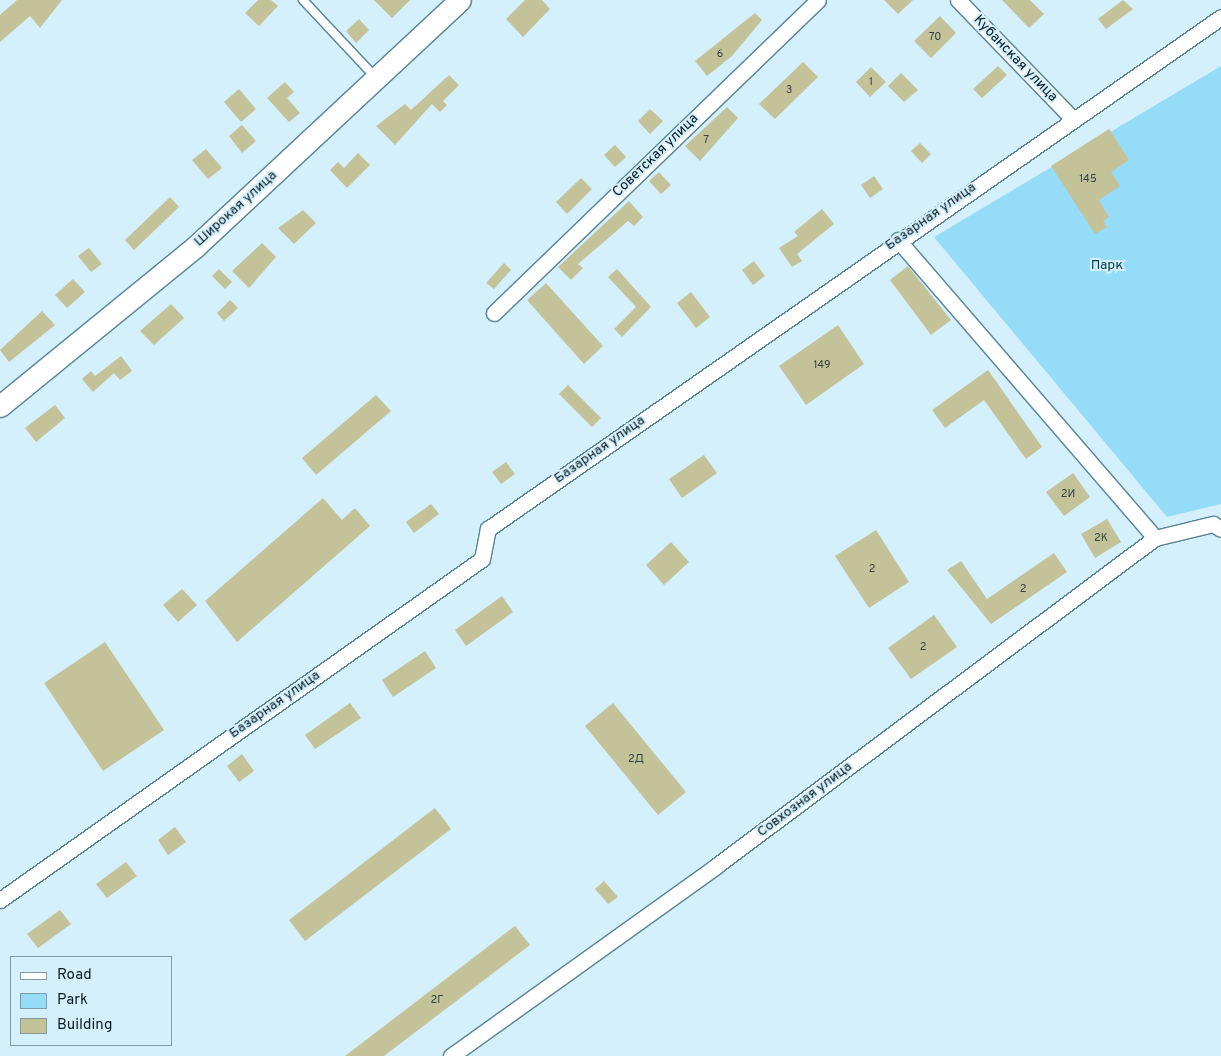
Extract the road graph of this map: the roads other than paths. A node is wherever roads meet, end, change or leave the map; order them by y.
1 (303, 0) edge
2 (460, 0) edge
3 (818, 0) edge
4 (958, 0) edge
5 (1221, 17) edge
6 (378, 79) junction
7 (1072, 118) junction
8 (898, 240) junction
9 (494, 312) dead end
10 (0, 406) edge
11 (1221, 529) edge
12 (1155, 538) junction
13 (0, 900) edge
14 (451, 1056) edge

1 - 6 lane
2 - 6 street, Широкая улица
3 - 9 street, Советская улица
4 - 7 street, Кубанская улица
5 - 7 street, Базарная улица
6 - 10 street, Широкая улица
7 - 8 street, Базарная улица
8 - 12 street
8 - 13 street, Базарная улица
11 - 12 street
12 - 14 street, Совхозная улица

